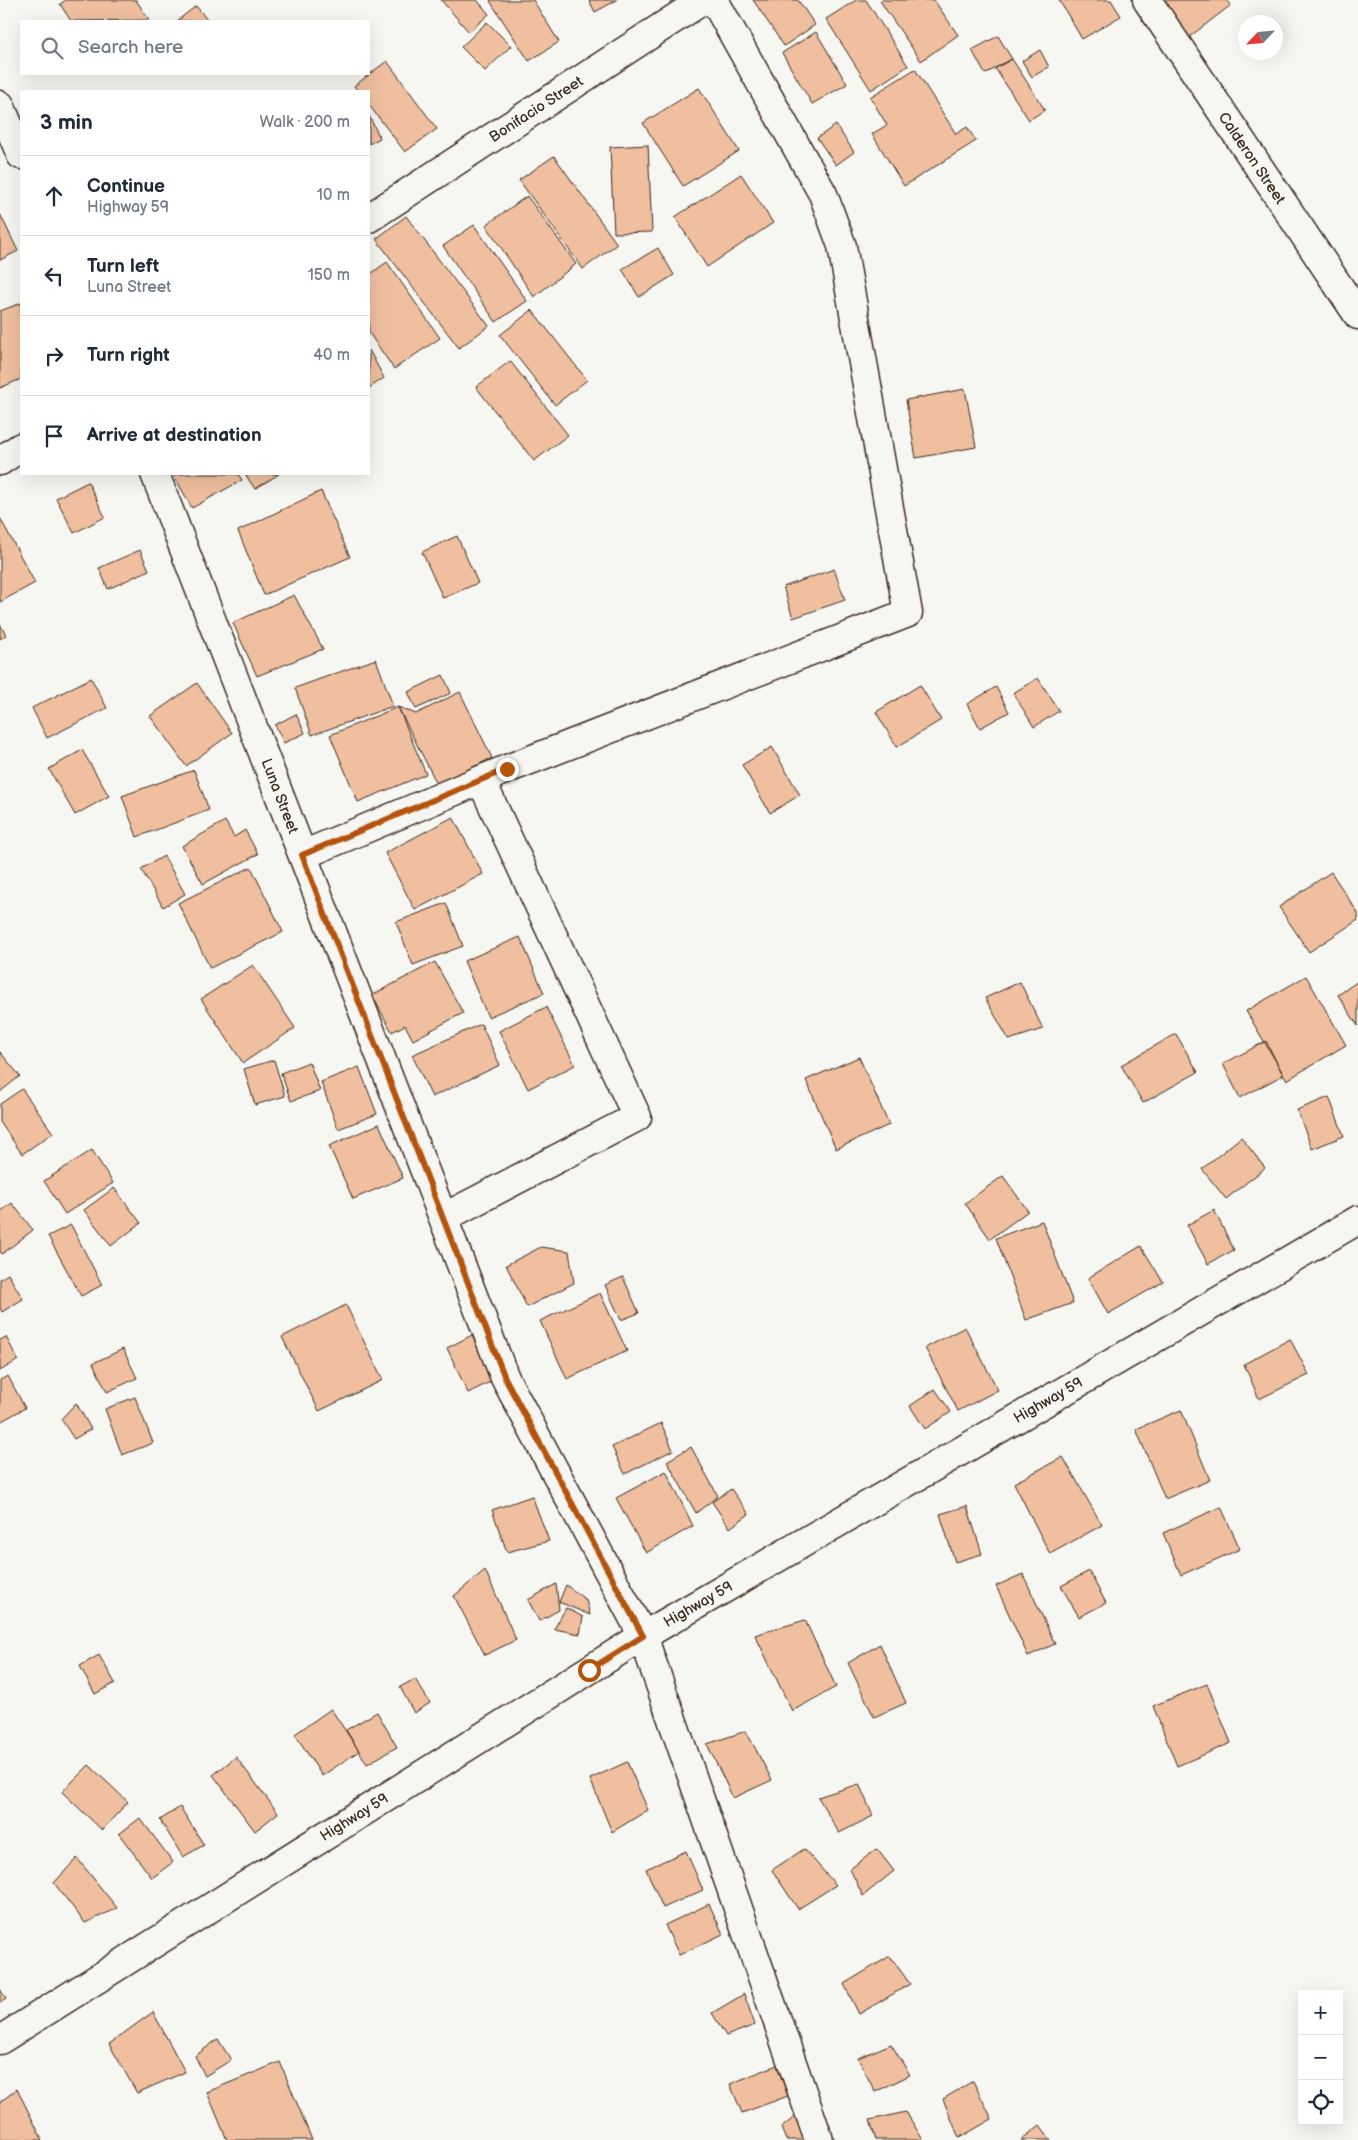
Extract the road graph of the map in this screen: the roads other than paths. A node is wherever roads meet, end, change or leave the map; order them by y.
1 (703, 0) edge
2 (714, 0) edge
3 (1147, 0) edge
4 (0, 105) edge
5 (20, 152) edge
6 (370, 217) edge
7 (1358, 315) edge
8 (20, 448) edge
9 (0, 461) edge
10 (155, 475) edge
11 (481, 780) junction
12 (302, 855) junction
13 (443, 1218) junction
14 (1358, 1220) edge
15 (643, 1636) junction
16 (0, 2040) edge
17 (819, 2140) edge

1 - 6 street, Bonifacio Street
2 - 11 street
3 - 7 street, Calderon Street
4 - 5 street
8 - 9 street
10 - 12 street, Luna Street
11 - 12 street
11 - 13 street
12 - 13 street, Luna Street
13 - 15 street, Luna Street
14 - 15 street, Highway 59
15 - 16 street, Highway 59
15 - 17 street, Luna Street

